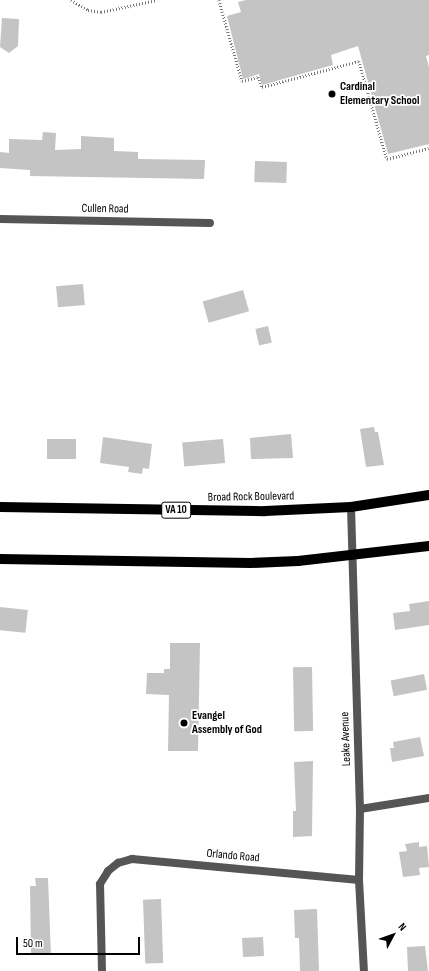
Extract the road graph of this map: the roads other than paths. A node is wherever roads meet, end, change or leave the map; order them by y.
1 (0, 219) edge
2 (210, 223) dead end
3 (429, 495) edge
4 (0, 507) edge
5 (351, 507) junction
6 (429, 546) edge
7 (352, 556) junction
8 (0, 559) edge
9 (429, 798) edge
10 (360, 809) junction
11 (359, 880) junction
12 (102, 971) edge
13 (364, 971) edge

1 - 2 street, Cullen Road
3 - 5 main road, Broad Rock Boulevard / VA 10
4 - 5 main road, Broad Rock Boulevard / VA 10
5 - 7 street, Leake Avenue
6 - 7 main road
7 - 8 main road
7 - 10 street, Leake Avenue
9 - 10 street
10 - 11 street, Leake Avenue
11 - 12 street, Orlando Road
11 - 13 street, Leake Avenue

